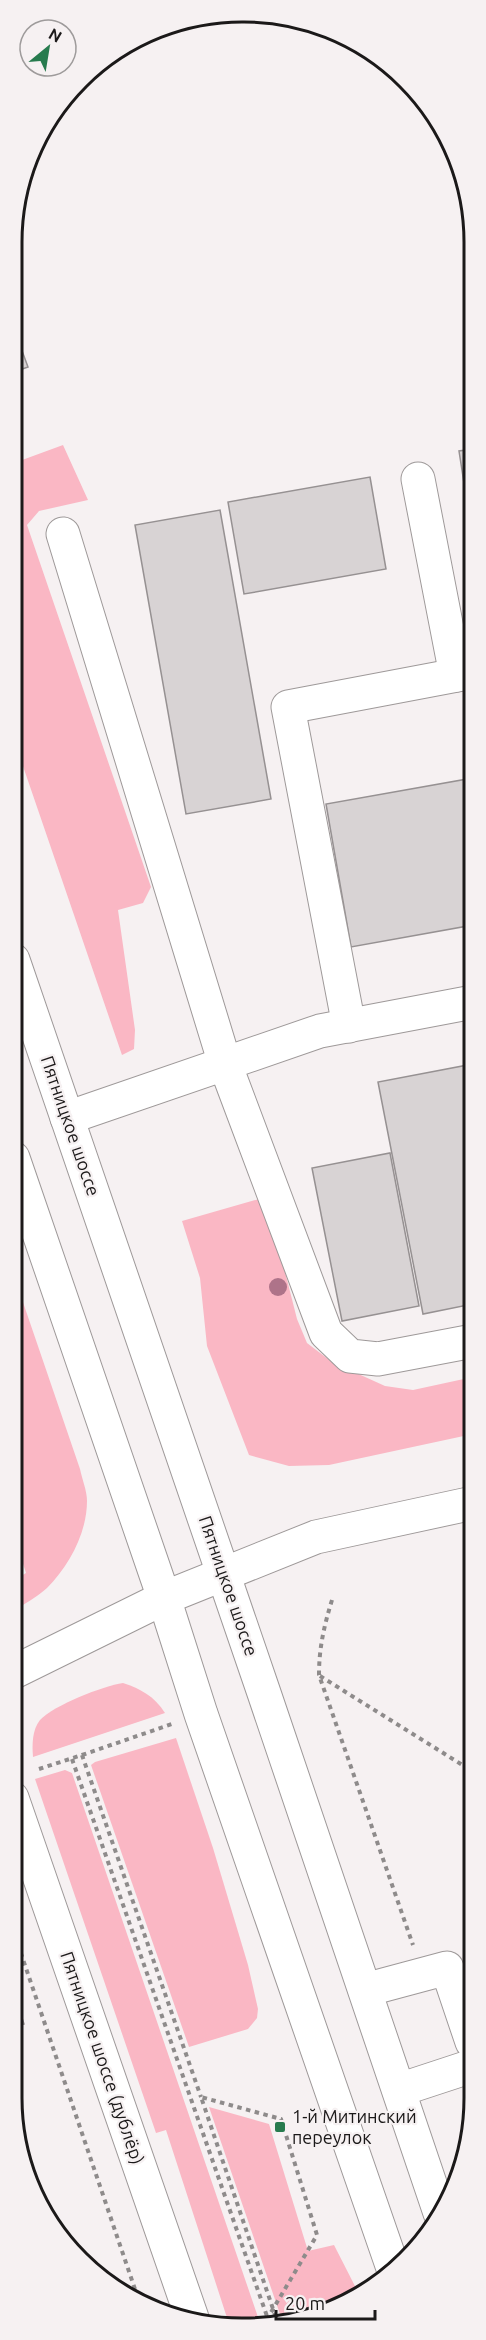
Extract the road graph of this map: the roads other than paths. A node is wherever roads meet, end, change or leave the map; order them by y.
1 (418, 479) dead end
2 (63, 534) dead end
3 (464, 669) edge
4 (464, 673) edge
5 (22, 986) edge
6 (464, 1004) edge
7 (349, 1026) junction
8 (225, 1064) junction
9 (67, 1118) junction
10 (22, 1184) edge
11 (464, 1343) edge
12 (464, 1505) edge
13 (224, 1574) junction
14 (164, 1598) junction
15 (22, 1668) edge
16 (22, 1827) edge
17 (365, 1990) junction
18 (464, 2018) edge
19 (464, 2068) edge
20 (399, 2090) junction
21 (437, 2203) edge
22 (390, 2261) edge
23 (189, 2311) edge

1 - 3 main road
2 - 8 main road
4 - 7 main road
5 - 9 main road, Пятницкое шоссе
6 - 7 main road
7 - 8 main road
8 - 9 main road
8 - 11 main road
9 - 13 main road, Пятницкое шоссе
10 - 14 main road
12 - 13 main road
13 - 14 main road
13 - 17 main road, Пятницкое шоссе
14 - 15 main road
14 - 22 main road
16 - 23 main road, Пятницкое шоссе (дублёр)
17 - 18 main road
17 - 20 main road, Пятницкое шоссе
19 - 20 main road
20 - 21 main road, Пятницкое шоссе

